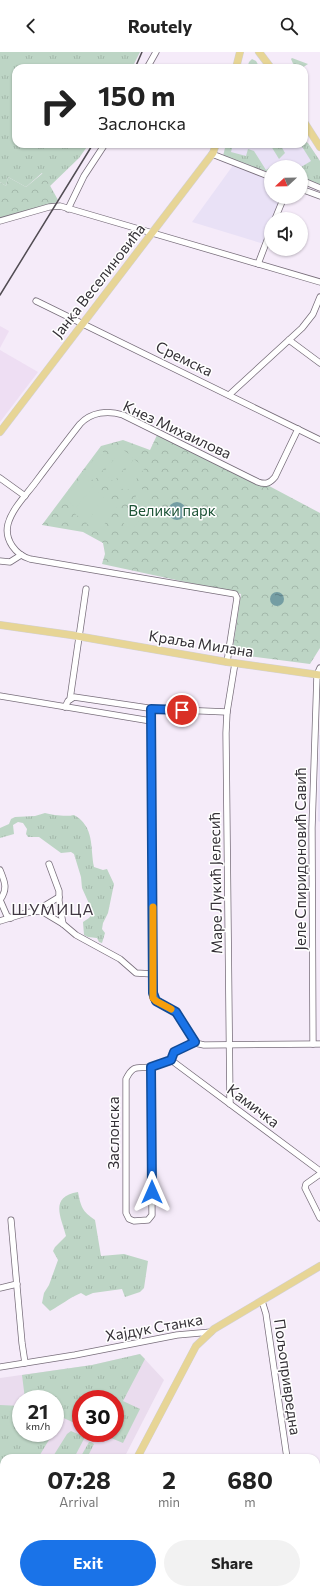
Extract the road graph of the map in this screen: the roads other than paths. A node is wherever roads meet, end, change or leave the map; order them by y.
1 (156, 52) edge
2 (247, 52) edge
3 (259, 52) edge
4 (240, 54) edge
5 (264, 55) edge
6 (148, 64) edge
7 (237, 64) edge
8 (269, 64) edge
9 (308, 128) edge
10 (320, 147) edge
11 (102, 148) edge
12 (214, 148) edge
13 (212, 154) junction
14 (264, 174) edge
15 (308, 183) edge
16 (320, 188) edge
17 (308, 192) edge
18 (320, 196) edge
19 (68, 208) junction
20 (0, 221) edge
21 (153, 233) junction
22 (264, 248) edge
23 (258, 264) junction
24 (320, 282) edge
25 (320, 297) edge
26 (36, 301) dead end
27 (82, 323) junction
28 (289, 340) junction
29 (320, 363) edge
30 (229, 395) junction
31 (298, 429) junction
32 (0, 432) edge
33 (320, 440) edge
34 (0, 478) edge
35 (25, 496) junction
36 (20, 555) junction
37 (0, 561) edge
38 (86, 589) dead end
39 (0, 625) edge
40 (79, 636) junction
41 (227, 662) junction
42 (235, 663) junction
43 (319, 672) edge
44 (0, 696) edge
45 (70, 699) junction
46 (66, 707) junction
47 (151, 709) junction
48 (227, 712) junction
49 (151, 721) junction
50 (49, 864) dead end
51 (0, 870) edge
52 (60, 897) junction
53 (0, 900) edge
54 (36, 911) junction
55 (11, 918) junction
56 (0, 921) edge
57 (63, 924) junction
58 (312, 958) junction
59 (319, 958) edge
60 (153, 974) junction
61 (195, 1042) junction
62 (229, 1044) junction
63 (313, 1044) junction
64 (320, 1044) edge
65 (171, 1060) junction
66 (151, 1067) junction
67 (230, 1104) junction
68 (320, 1171) edge
69 (320, 1174) edge
70 (320, 1218) edge
71 (11, 1220) dead end
72 (320, 1266) edge
73 (17, 1284) junction
74 (0, 1288) edge
75 (262, 1301) junction
76 (211, 1332) junction
77 (25, 1363) junction
78 (0, 1367) edge
79 (139, 1454) edge
80 (286, 1454) edge

1 - 6 street
2 - 4 main road
3 - 5 main road
4 - 7 main road
5 - 8 main road
9 - 10 main road
11 - 19 street
12 - 13 main road, Јанка Веселиновића
13 - 14 street
13 - 21 main road, Јанка Веселиновића
15 - 16 street
17 - 18 street
19 - 20 street
19 - 21 street
21 - 23 street
21 - 27 main road, Јанка Веселиновића
22 - 23 street
23 - 24 street
25 - 28 street
26 - 27 street, Сремска
27 - 30 street, Сремска
27 - 32 main road, Јанка Веселиновића
28 - 29 street
28 - 30 street
30 - 31 street, Сремска
31 - 33 street, Сремска
31 - 35 street, Кнез Михаилова
34 - 35 street
35 - 36 street, Кнез Михаилова
36 - 37 street
36 - 41 street
38 - 40 street
39 - 40 main road, Краља Милана
40 - 41 main road, Краља Милана
40 - 45 street
41 - 42 main road, Краља Милана
42 - 43 main road, Краља Милана
42 - 48 street, Маре Лукић Јелесић
43 - 58 street, Јеле Спиридоновић Савић
44 - 46 street
45 - 46 street
45 - 47 street
46 - 49 street
47 - 48 street
47 - 49 street
48 - 62 street, Маре Лукић Јелесић
49 - 60 street
50 - 52 street
51 - 53 street
52 - 54 street
52 - 57 street
53 - 55 street
54 - 55 street
54 - 57 street
55 - 56 street
57 - 60 street
58 - 59 street
58 - 63 street, Јеле Спиридоновић Савић
60 - 61 street
61 - 62 street
61 - 65 street
62 - 63 street
62 - 67 street, Маре Лукић Јелесић
63 - 64 street
65 - 66 street, Заслонска
65 - 67 street, Камичка
66 - 66 street, Заслонска
67 - 68 street, Камичка
69 - 70 street
71 - 73 street
72 - 75 main road, Хајдук Станка
73 - 74 street
73 - 77 street
75 - 76 main road, Хајдук Станка
75 - 80 street, Пољопривредна
76 - 77 street, Хајдук Станка
76 - 79 main road
77 - 78 street, Хајдук Станка

